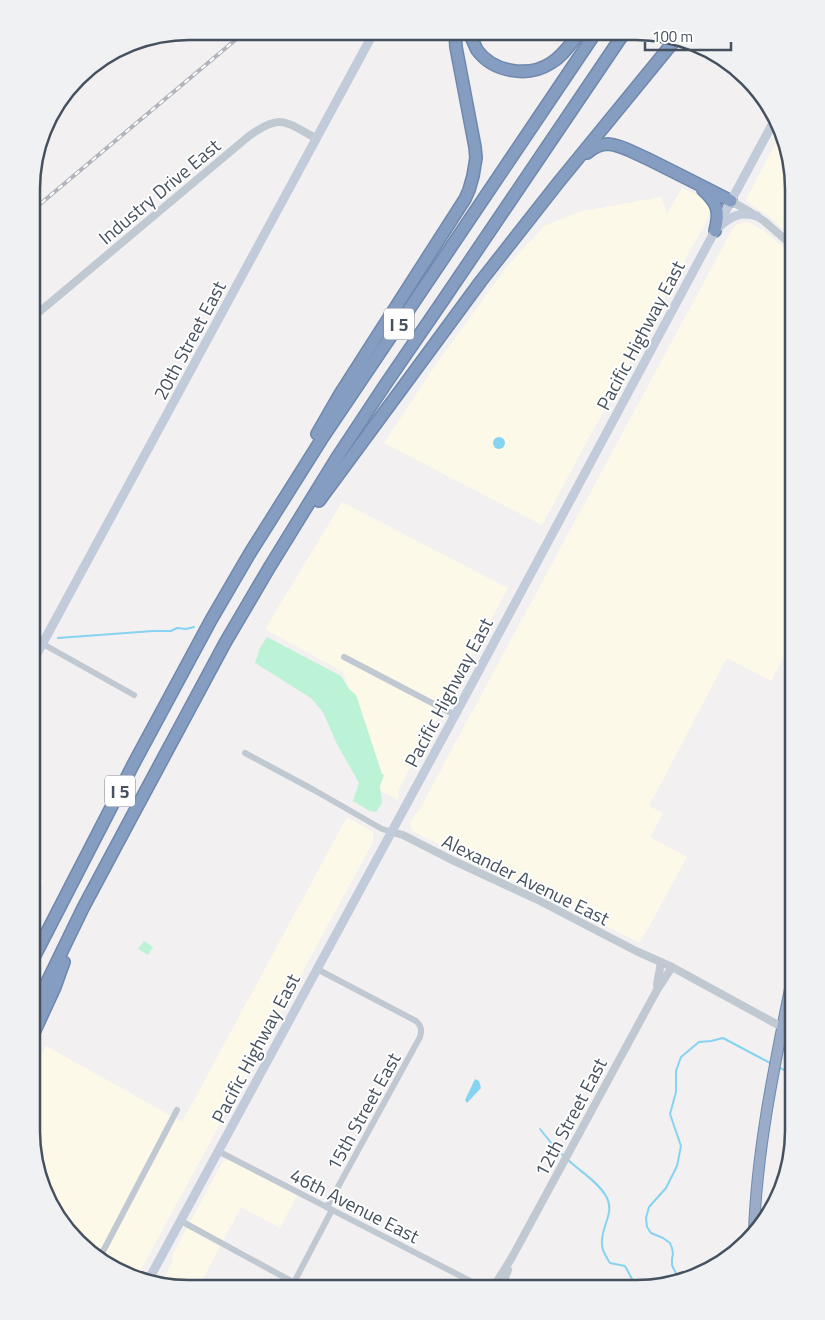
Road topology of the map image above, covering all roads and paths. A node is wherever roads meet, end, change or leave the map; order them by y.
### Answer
1 (370, 40) edge
2 (456, 40) edge
3 (472, 40) edge
4 (573, 40) edge
5 (591, 40) edge
6 (619, 40) edge
7 (672, 44) edge
8 (771, 127) edge
9 (316, 138) junction
10 (578, 160) junction
11 (694, 182) junction
12 (731, 201) junction
13 (757, 216) junction
14 (715, 231) junction
15 (785, 239) edge
16 (40, 311) edge
17 (293, 483) junction
18 (258, 586) junction
19 (42, 644) junction
20 (40, 648) edge
21 (344, 657) dead end
22 (134, 695) dead end
23 (455, 715) junction
24 (245, 753) dead end
25 (392, 832) junction
26 (83, 908) junction
27 (40, 947) edge
28 (661, 962) junction
29 (672, 967) junction
30 (316, 969) junction
31 (657, 990) junction
32 (40, 996) edge
33 (785, 1014) edge
34 (40, 1020) edge
35 (782, 1027) junction
36 (785, 1029) edge
37 (177, 1110) dead end
38 (218, 1151) junction
39 (330, 1209) junction
40 (181, 1221) junction
41 (755, 1221) edge
42 (103, 1252) edge
43 (511, 1259) junction
44 (151, 1275) edge
45 (283, 1280) edge
46 (294, 1280) edge
47 (467, 1280) edge
48 (498, 1280) edge
49 (504, 1280) edge

1 - 9 main road, 20th Street East
2 - 17 highway
3 - 4 highway
5 - 17 highway, I 5
6 - 18 highway, I 5
7 - 10 highway
8 - 12 main road, Pacific Highway East
9 - 16 street, Industry Drive East
9 - 19 main road, 20th Street East
10 - 11 highway
10 - 18 highway
11 - 12 highway
11 - 14 highway
12 - 13 street
12 - 14 main road, Pacific Highway East
13 - 14 main road
13 - 15 street
14 - 23 main road, Pacific Highway East
17 - 27 highway, I 5
18 - 26 highway, I 5
19 - 20 main road, 20th Street East
19 - 22 street
21 - 23 street
23 - 25 main road, Pacific Highway East
24 - 25 street, Alexander Avenue East
25 - 28 street, Alexander Avenue East
25 - 30 main road, Pacific Highway East
26 - 32 highway, I 5
26 - 34 highway
28 - 29 street, Alexander Avenue East
28 - 31 street, 12th Street East
29 - 31 street, 12th Street East
29 - 35 street, Alexander Avenue East
30 - 38 main road, Pacific Highway East
30 - 39 street, 15th Street East
31 - 43 street, 12th Street East
33 - 35 highway
35 - 36 street, Alexander Avenue East
35 - 41 highway
37 - 42 street
38 - 39 street, 46th Avenue East
38 - 40 main road, Pacific Highway East
39 - 46 street, 15th Street East
39 - 47 street, 46th Avenue East
40 - 44 main road, Pacific Highway East
40 - 45 street
43 - 48 street, 12th Street East
43 - 49 street, 12th Street East

